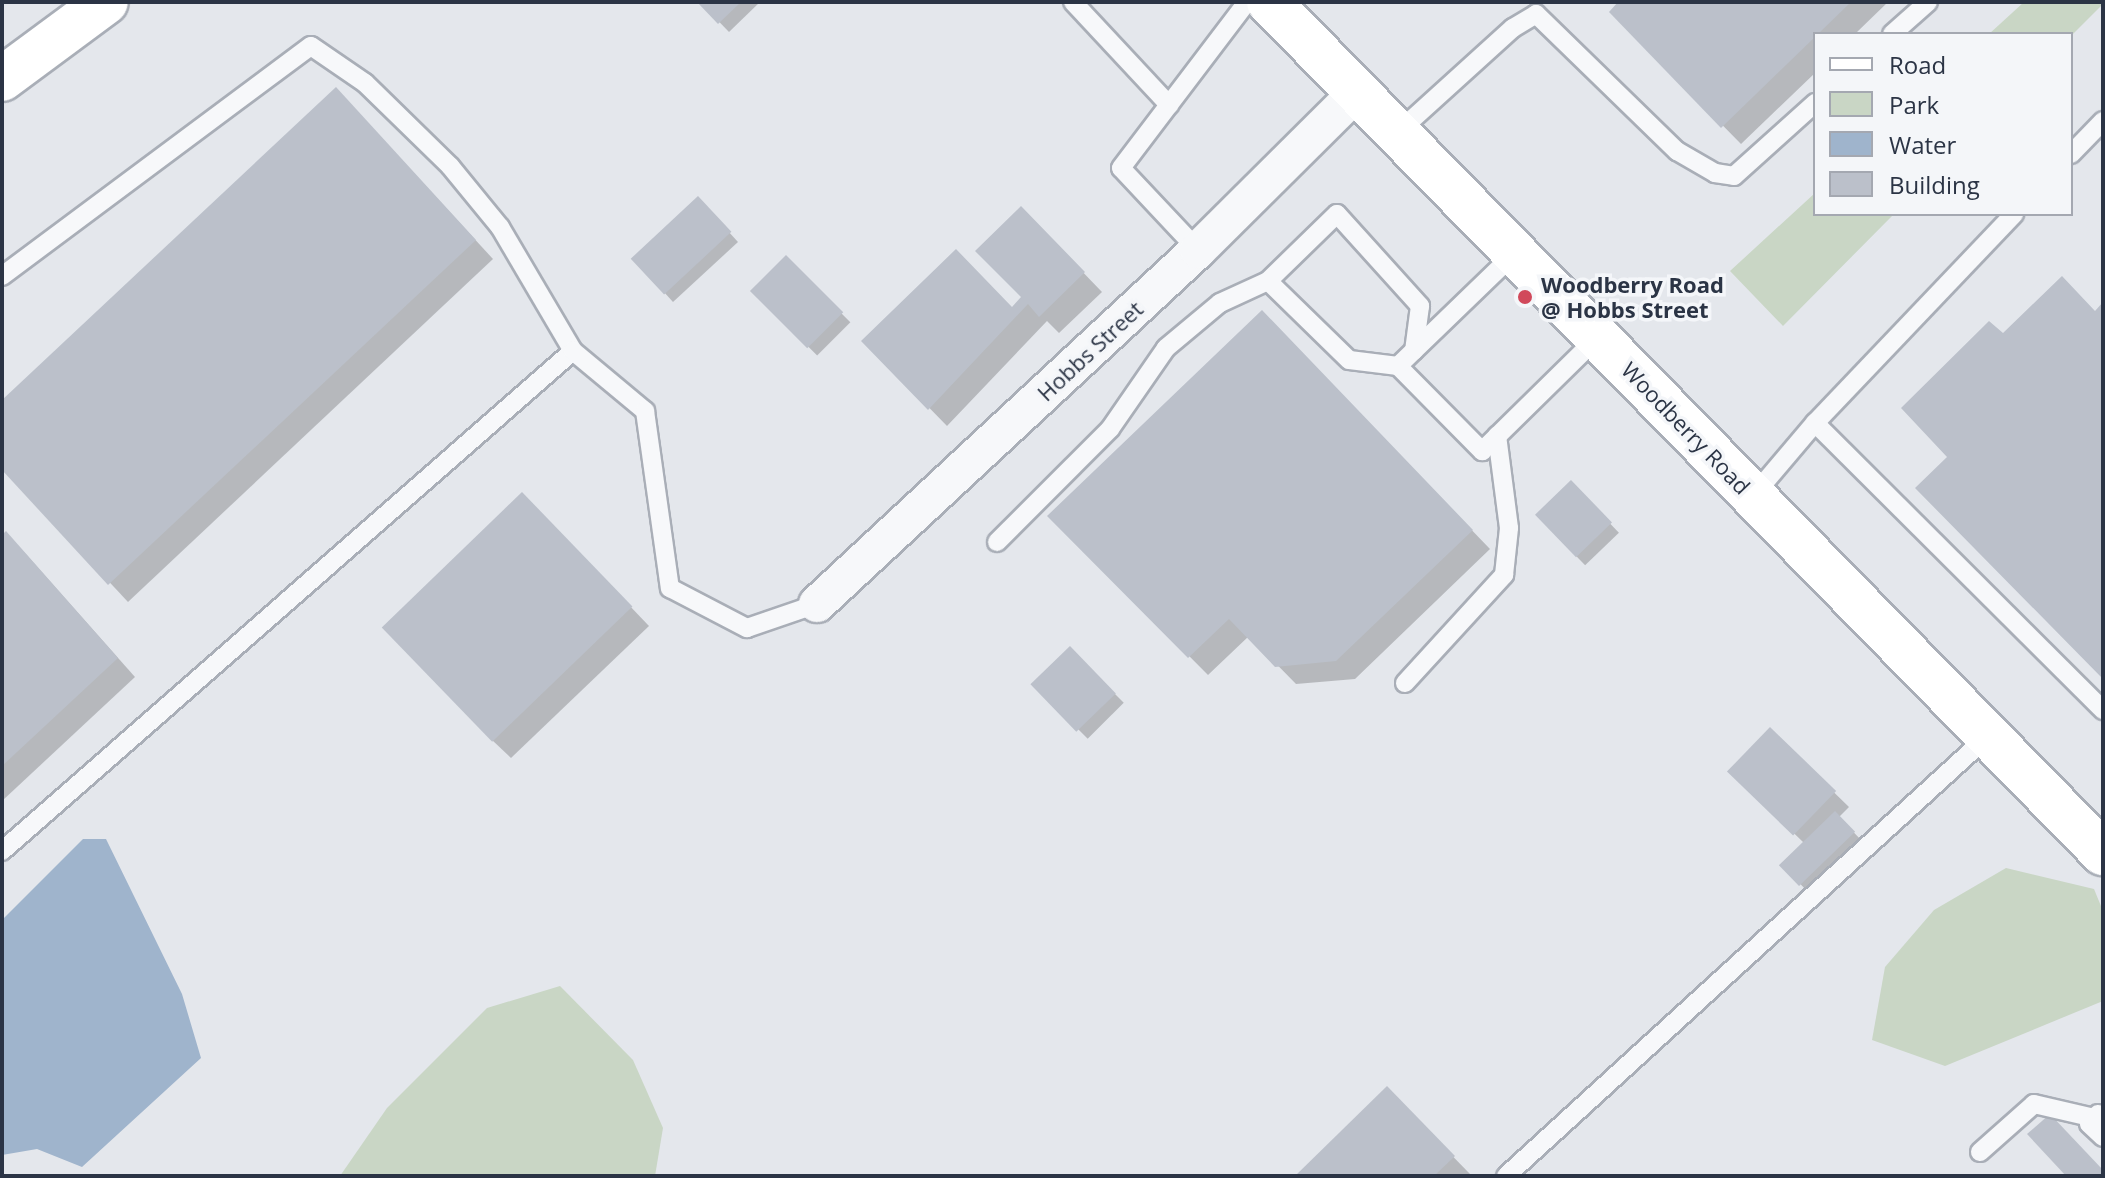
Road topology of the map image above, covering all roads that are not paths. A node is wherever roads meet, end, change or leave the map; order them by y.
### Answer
1 (106, 2) edge
2 (1073, 2) edge
3 (1247, 2) edge
4 (1269, 2) edge
5 (1928, 2) edge
6 (1542, 8) edge
7 (1894, 32) edge
8 (2, 79) edge
9 (1357, 92) junction
10 (1169, 105) junction
11 (1813, 105) edge
12 (2103, 121) edge
13 (1397, 133) junction
14 (2073, 152) edge
15 (2012, 216) edge
16 (1198, 250) junction
17 (1515, 253) junction
18 (2, 276) edge
19 (1268, 281) junction
20 (1598, 337) junction
21 (573, 351) junction
22 (1414, 351) junction
23 (1398, 366) junction
24 (1815, 423) junction
25 (1497, 436) junction
26 (1753, 496) junction
27 (997, 542) dead end
28 (817, 604) joint
29 (1405, 683) dead end
30 (2103, 710) edge
31 (1988, 736) junction
32 (2, 851) edge
33 (2103, 853) edge
34 (2099, 1113) edge
35 (2103, 1137) edge
36 (1980, 1152) dead end
37 (1506, 1176) edge

1 - 8 main road
2 - 10 lane
3 - 10 lane
4 - 9 main road, Woodberry Road
5 - 7 lane
6 - 11 lane
6 - 13 lane
9 - 13 main road, Woodberry Road
9 - 16 street, Hobbs Street
10 - 16 lane
12 - 14 lane
13 - 17 main road, Woodberry Road
15 - 24 lane
16 - 28 street, Hobbs Street
17 - 20 main road, Woodberry Road
17 - 22 lane
18 - 21 lane
19 - 22 lane
19 - 23 lane
19 - 27 lane
20 - 25 lane
20 - 26 main road, Woodberry Road
21 - 28 lane
21 - 32 lane
22 - 23 lane
23 - 25 lane
24 - 26 lane
24 - 30 lane
25 - 29 lane
26 - 31 main road, Woodberry Road
31 - 33 main road, Woodberry Road
31 - 37 lane
34 - 35 lane
34 - 36 lane

